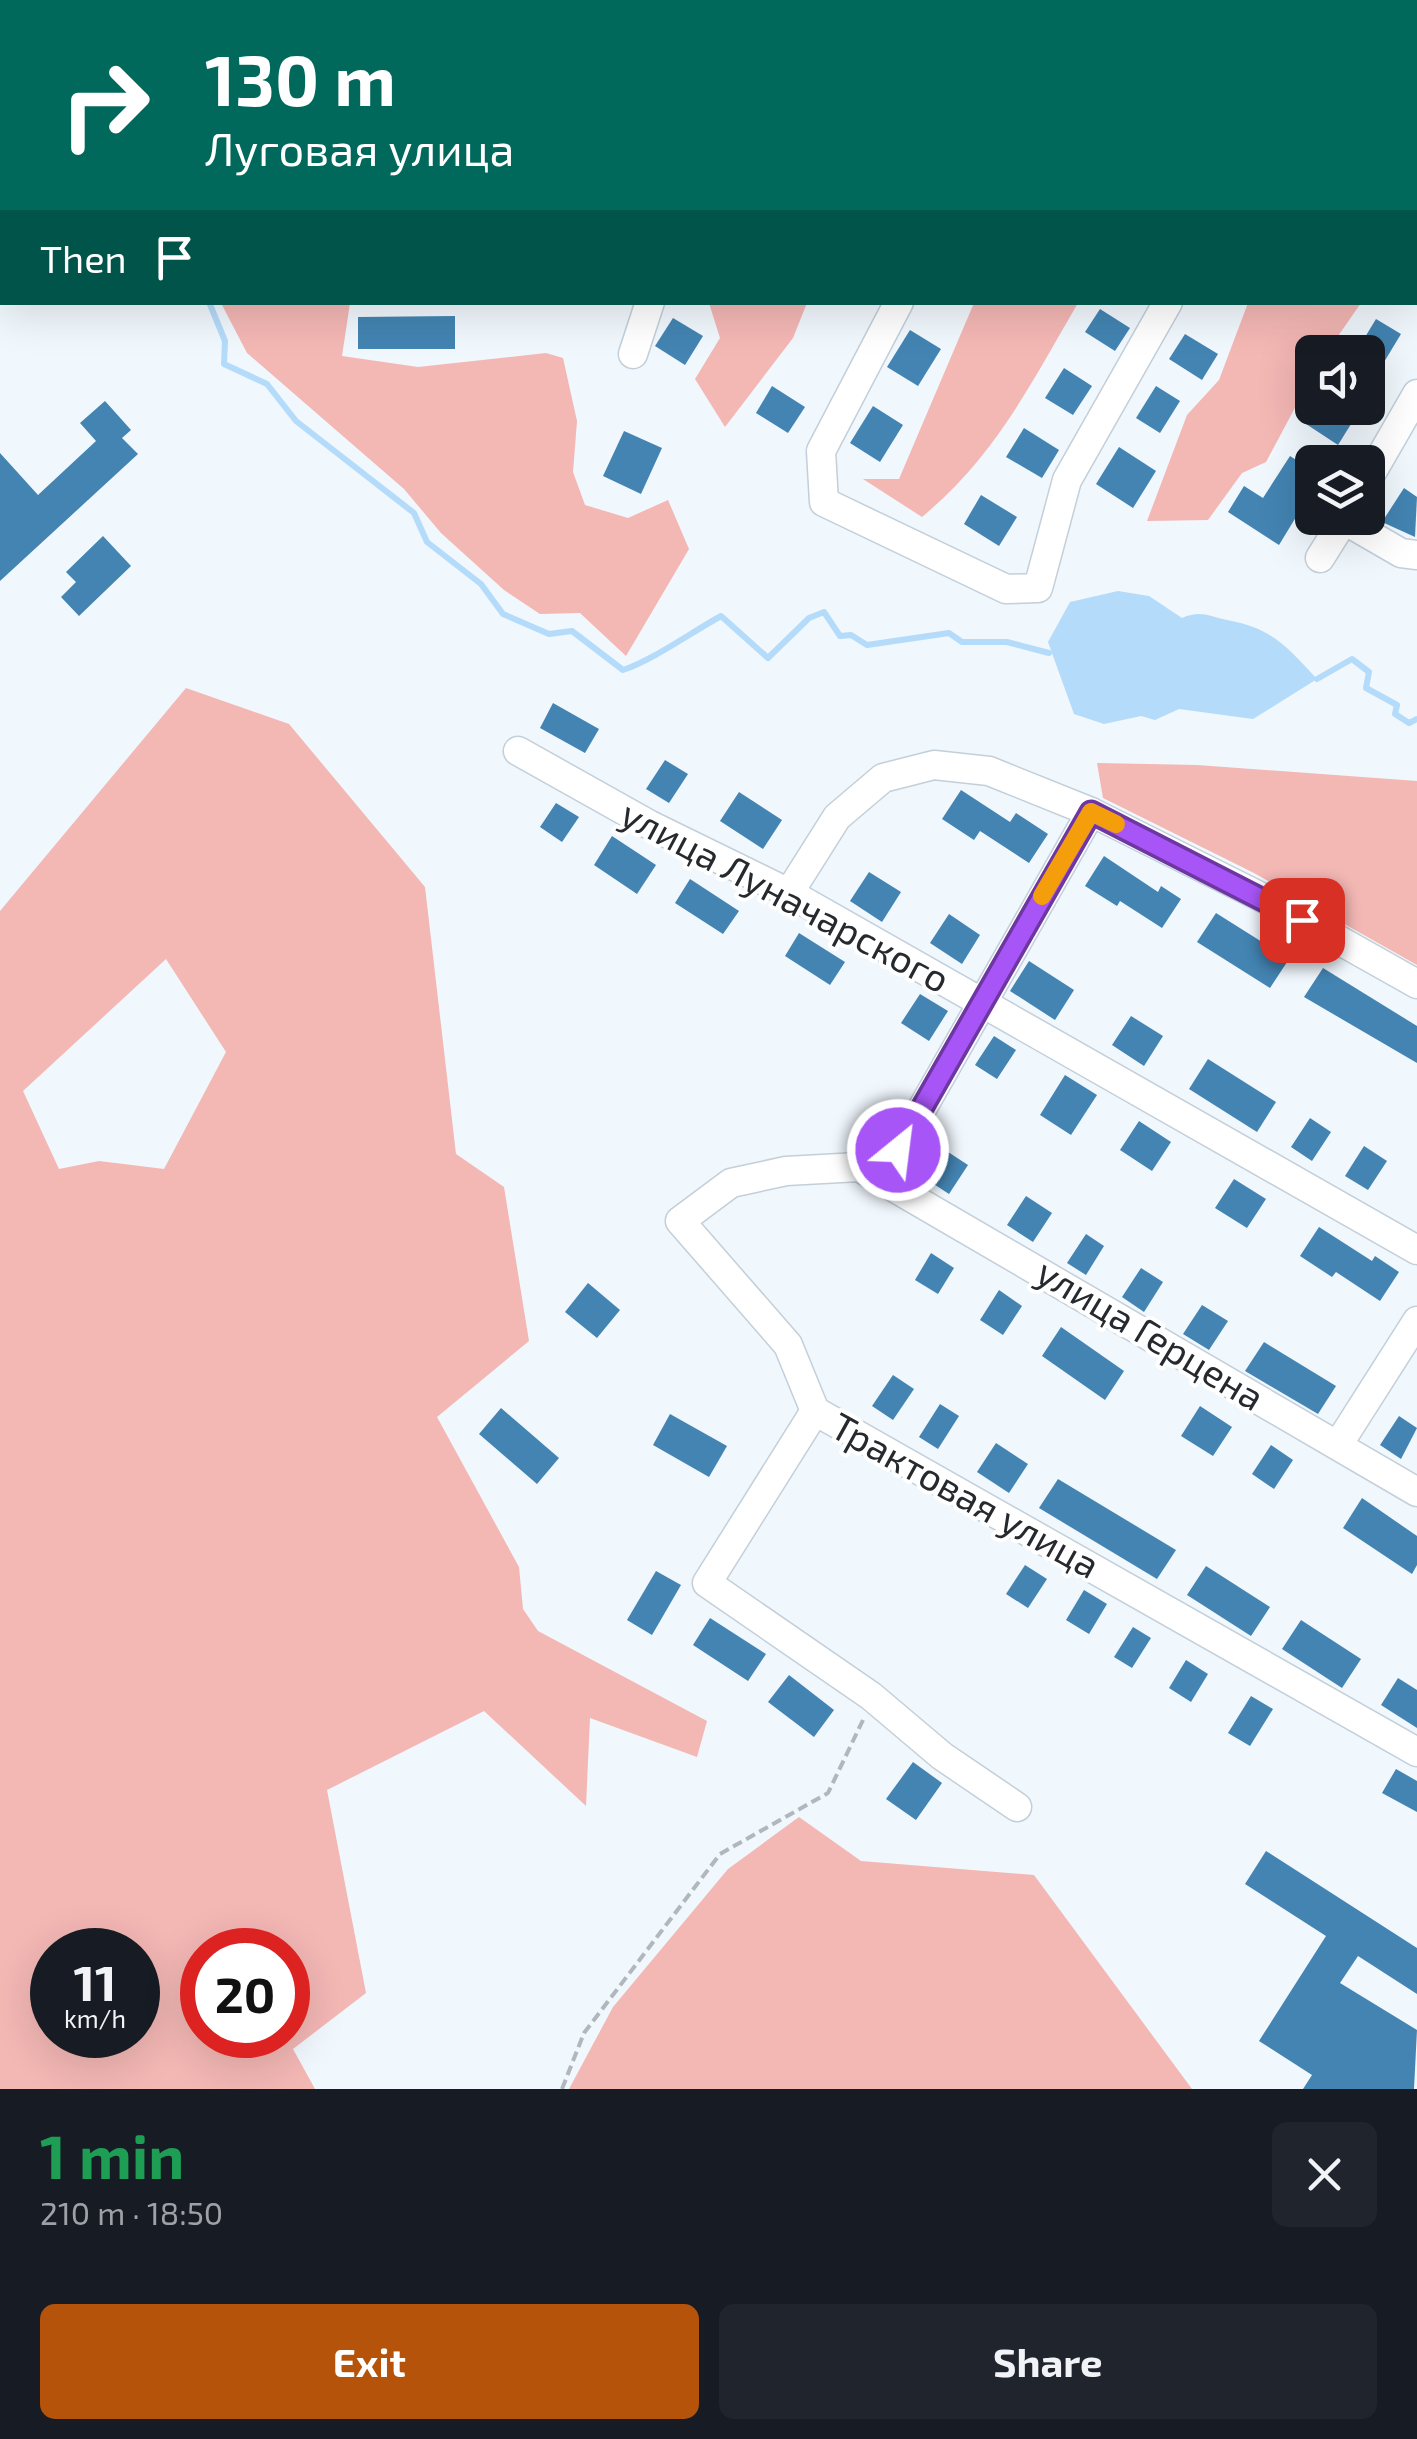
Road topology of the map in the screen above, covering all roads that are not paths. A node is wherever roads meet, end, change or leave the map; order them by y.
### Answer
1 (649, 305) edge
2 (897, 305) edge
3 (1166, 305) edge
4 (633, 354) dead end
5 (1417, 394) edge
6 (1385, 450) edge
7 (1334, 535) edge
8 (1371, 535) edge
9 (1417, 555) edge
10 (1320, 558) dead end
11 (518, 751) dead end
12 (1091, 812) junction
13 (789, 892) junction
14 (1417, 984) edge
15 (980, 1002) junction
16 (882, 1179) junction
17 (1417, 1250) edge
18 (1417, 1321) edge
19 (814, 1411) junction
20 (1338, 1445) junction
21 (1417, 1492) edge
22 (1417, 1752) edge
23 (1018, 1807) dead end

1 - 4 street
2 - 3 street
5 - 6 street
7 - 10 street
8 - 9 street
11 - 13 street, улица Луначарского
12 - 13 street
12 - 14 street
12 - 15 street
13 - 15 street, улица Луначарского
15 - 16 street
15 - 17 street, улица Луначарского
16 - 19 street, улица Герцена
16 - 20 street, улица Герцена
18 - 20 street
19 - 22 street, Трактовая улица
19 - 23 street, Трактовая улица
20 - 21 street, улица Герцена

